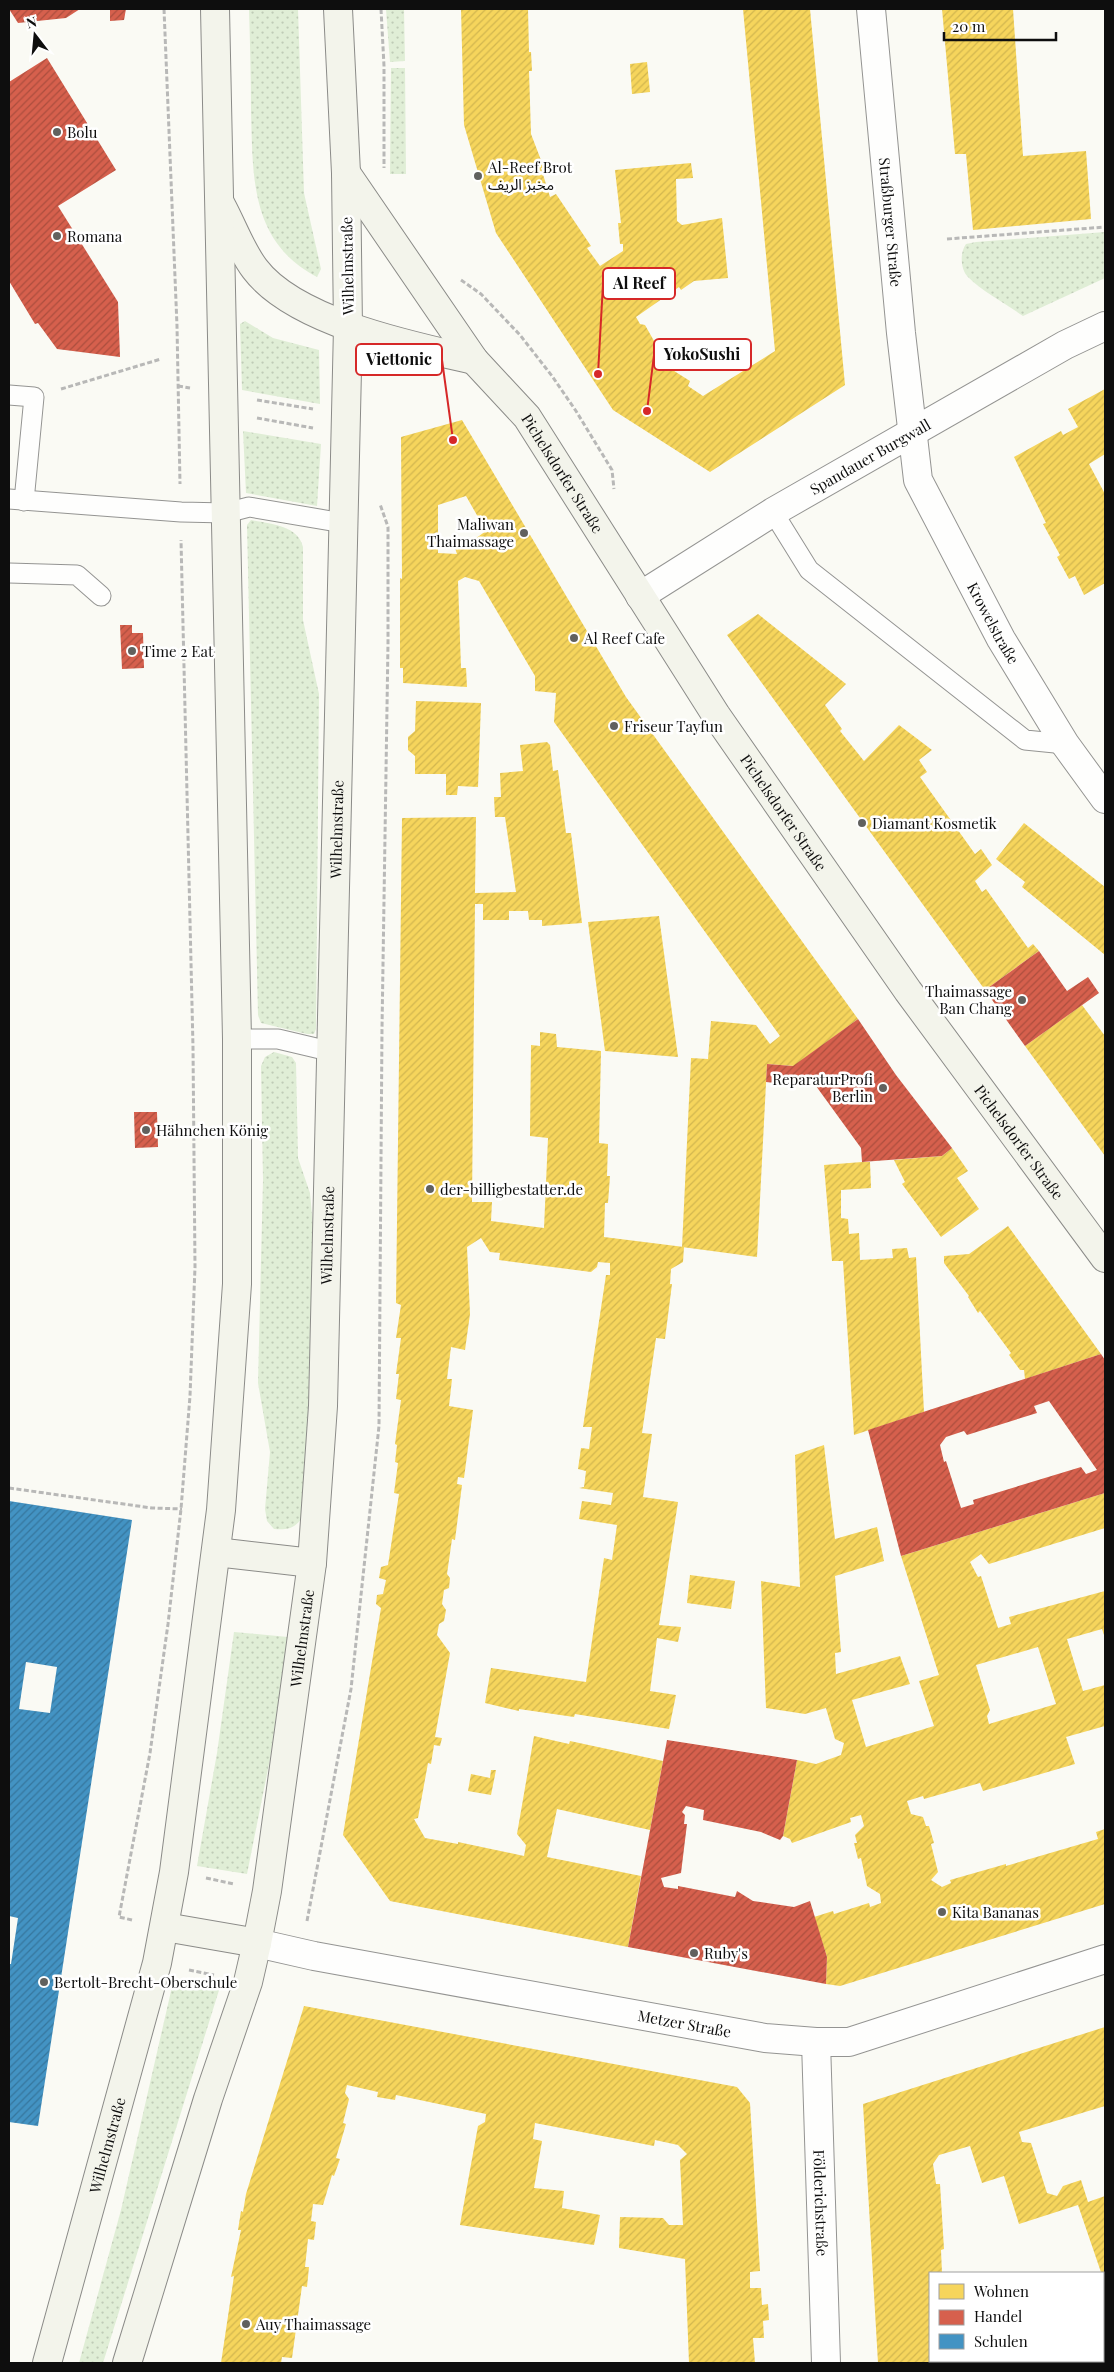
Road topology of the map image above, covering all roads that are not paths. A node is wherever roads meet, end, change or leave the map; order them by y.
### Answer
1 (215, 9) edge
2 (338, 9) edge
3 (871, 9) edge
4 (346, 173) junction
5 (218, 199) junction
6 (1105, 326) edge
7 (348, 327) junction
8 (474, 360) junction
9 (9, 395) edge
10 (911, 434) junction
11 (17, 500) edge
12 (772, 512) junction
13 (226, 513) junction
14 (343, 523) junction
15 (9, 574) edge
16 (101, 596) dead end
17 (640, 596) junction
18 (1065, 744) junction
19 (1105, 799) edge
20 (237, 1039) junction
21 (333, 1052) junction
22 (1105, 1258) edge
23 (216, 1552) junction
24 (312, 1563) junction
25 (165, 1927) junction
26 (257, 1943) junction
27 (1105, 1959) edge
28 (816, 2042) junction
29 (47, 2363) edge
30 (127, 2363) edge
31 (826, 2363) edge

1 - 5 main road, Wilhelmstraße
2 - 4 main road, Wilhelmstraße
3 - 10 street, Straßburger Straße
4 - 7 main road, Wilhelmstraße
4 - 8 main road, Pichelsdorfer Straße
5 - 7 main road
5 - 13 main road, Wilhelmstraße
6 - 10 street, Spandauer Burgwall
7 - 8 main road
7 - 14 main road, Wilhelmstraße
8 - 17 main road, Pichelsdorfer Straße
9 - 11 lane
10 - 12 street, Spandauer Burgwall
10 - 18 street, Krowelstraße
11 - 13 lane
12 - 17 street, Spandauer Burgwall
12 - 18 lane
13 - 14 lane
13 - 20 main road, Wilhelmstraße
14 - 21 main road, Wilhelmstraße
15 - 16 lane
17 - 22 main road, Pichelsdorfer Straße
18 - 19 street, Krowelstraße
20 - 21 lane
20 - 23 main road, Wilhelmstraße
21 - 24 main road, Wilhelmstraße
23 - 24 main road
23 - 25 main road, Wilhelmstraße
24 - 26 main road, Wilhelmstraße
25 - 26 main road
25 - 29 main road, Wilhelmstraße
26 - 28 street, Metzer Straße
26 - 30 main road, Wilhelmstraße
27 - 28 street, Metzer Straße
28 - 31 street, Földerichstraße

